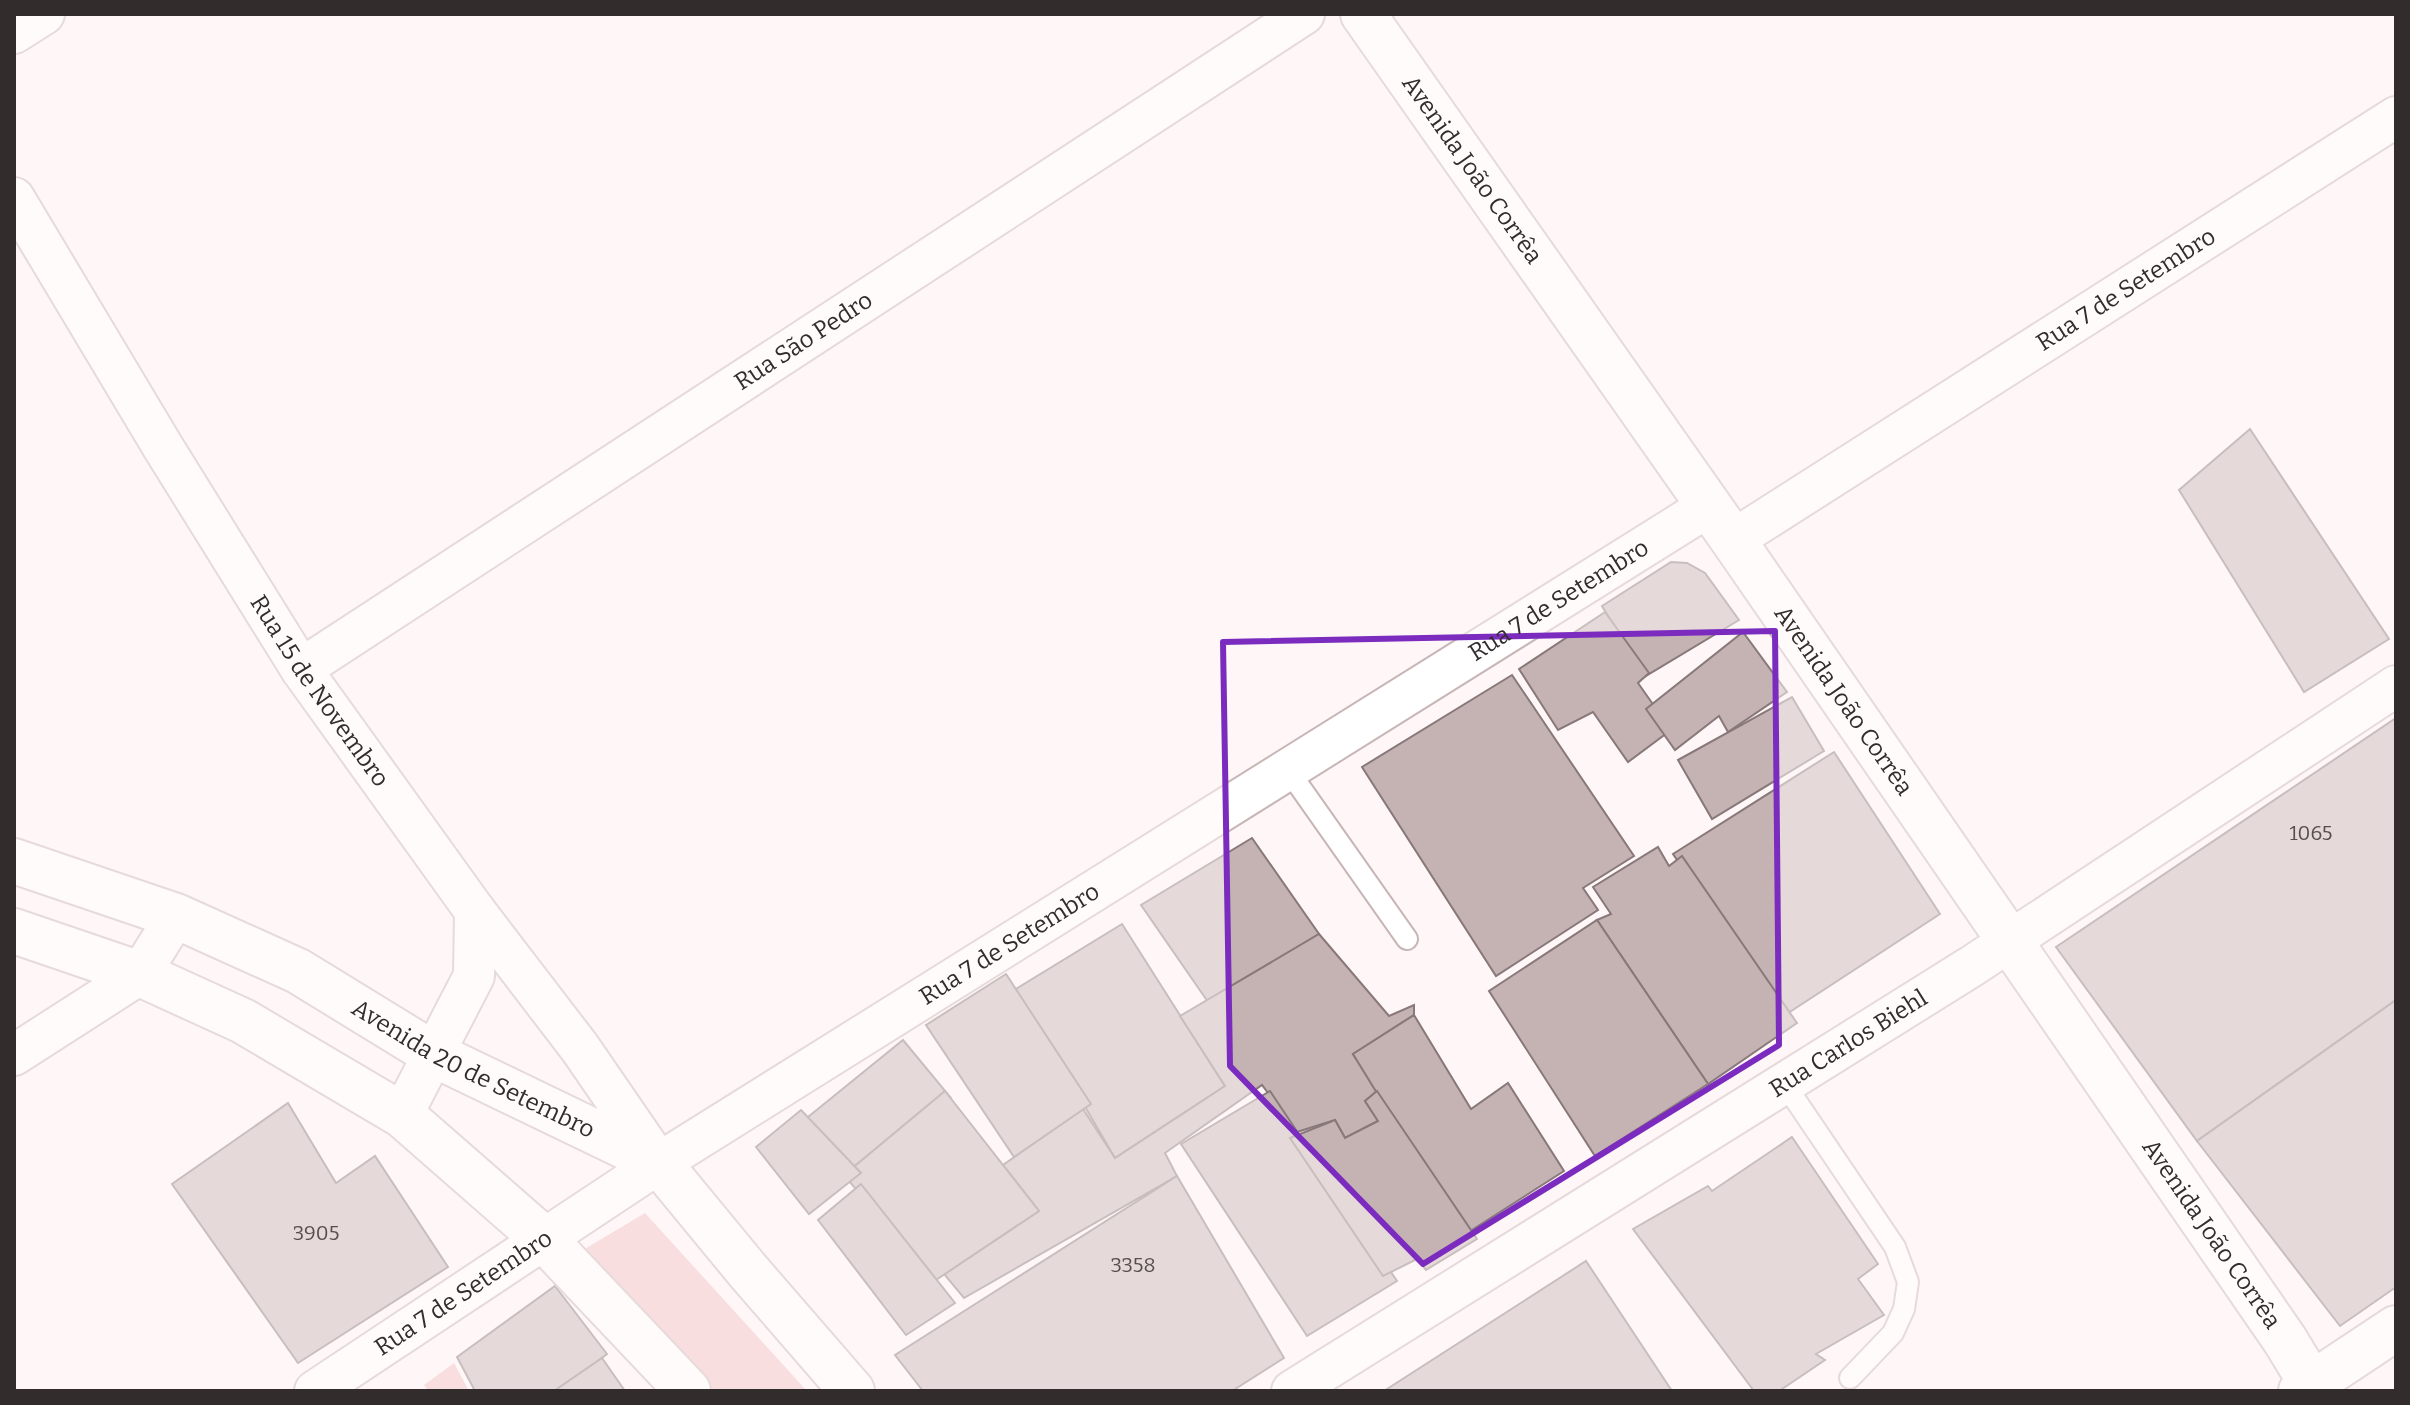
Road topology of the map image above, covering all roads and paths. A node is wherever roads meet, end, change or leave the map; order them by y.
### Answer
1 (44, 14) edge
2 (1304, 14) edge
3 (1363, 14) edge
4 (14, 33) edge
5 (2396, 117) edge
6 (14, 198) edge
7 (28, 250) edge
8 (1721, 523) junction
9 (301, 669) junction
10 (2396, 686) edge
11 (1288, 770) junction
12 (14, 861) edge
13 (475, 911) junction
14 (176, 916) junction
15 (14, 931) edge
16 (1407, 939) dead end
17 (2009, 941) junction
18 (140, 974) junction
19 (14, 1055) edge
20 (435, 1055) junction
21 (1784, 1083) junction
22 (402, 1115) junction
23 (659, 1163) junction
24 (545, 1240) junction
25 (2396, 1328) edge
26 (1850, 1378) dead end
27 (2310, 1388) edge
28 (315, 1391) edge
29 (688, 1391) edge
30 (852, 1391) edge
31 (1292, 1391) edge

1 - 4 street
2 - 9 street, Rua São Pedro
3 - 8 main road, Avenida João Corrêa
5 - 8 street, Rua 7 de Setembro
6 - 7 street, Rua 15 de Novembro
7 - 9 street, Rua 15 de Novembro
8 - 11 street, Rua 7 de Setembro
8 - 17 main road, Avenida João Corrêa
9 - 13 street, Rua 15 de Novembro
10 - 17 street, Rua Carlos Biehl
11 - 16 lane
11 - 23 street, Rua 7 de Setembro
12 - 14 main road, Avenida 20 de Setembro
13 - 20 street
13 - 23 street, Rua 15 de Novembro
14 - 18 street
14 - 20 main road, Avenida 20 de Setembro
15 - 18 main road
17 - 21 street, Rua Carlos Biehl
17 - 27 main road, Avenida João Corrêa
18 - 19 street
18 - 22 main road
20 - 22 street
20 - 23 main road, Avenida 20 de Setembro
21 - 26 lane
21 - 31 street, Rua Carlos Biehl
22 - 24 main road
23 - 24 street, Rua 7 de Setembro
23 - 30 main road, Avenida 20 de Setembro
24 - 28 street, Rua 7 de Setembro
24 - 29 main road
25 - 27 main road

